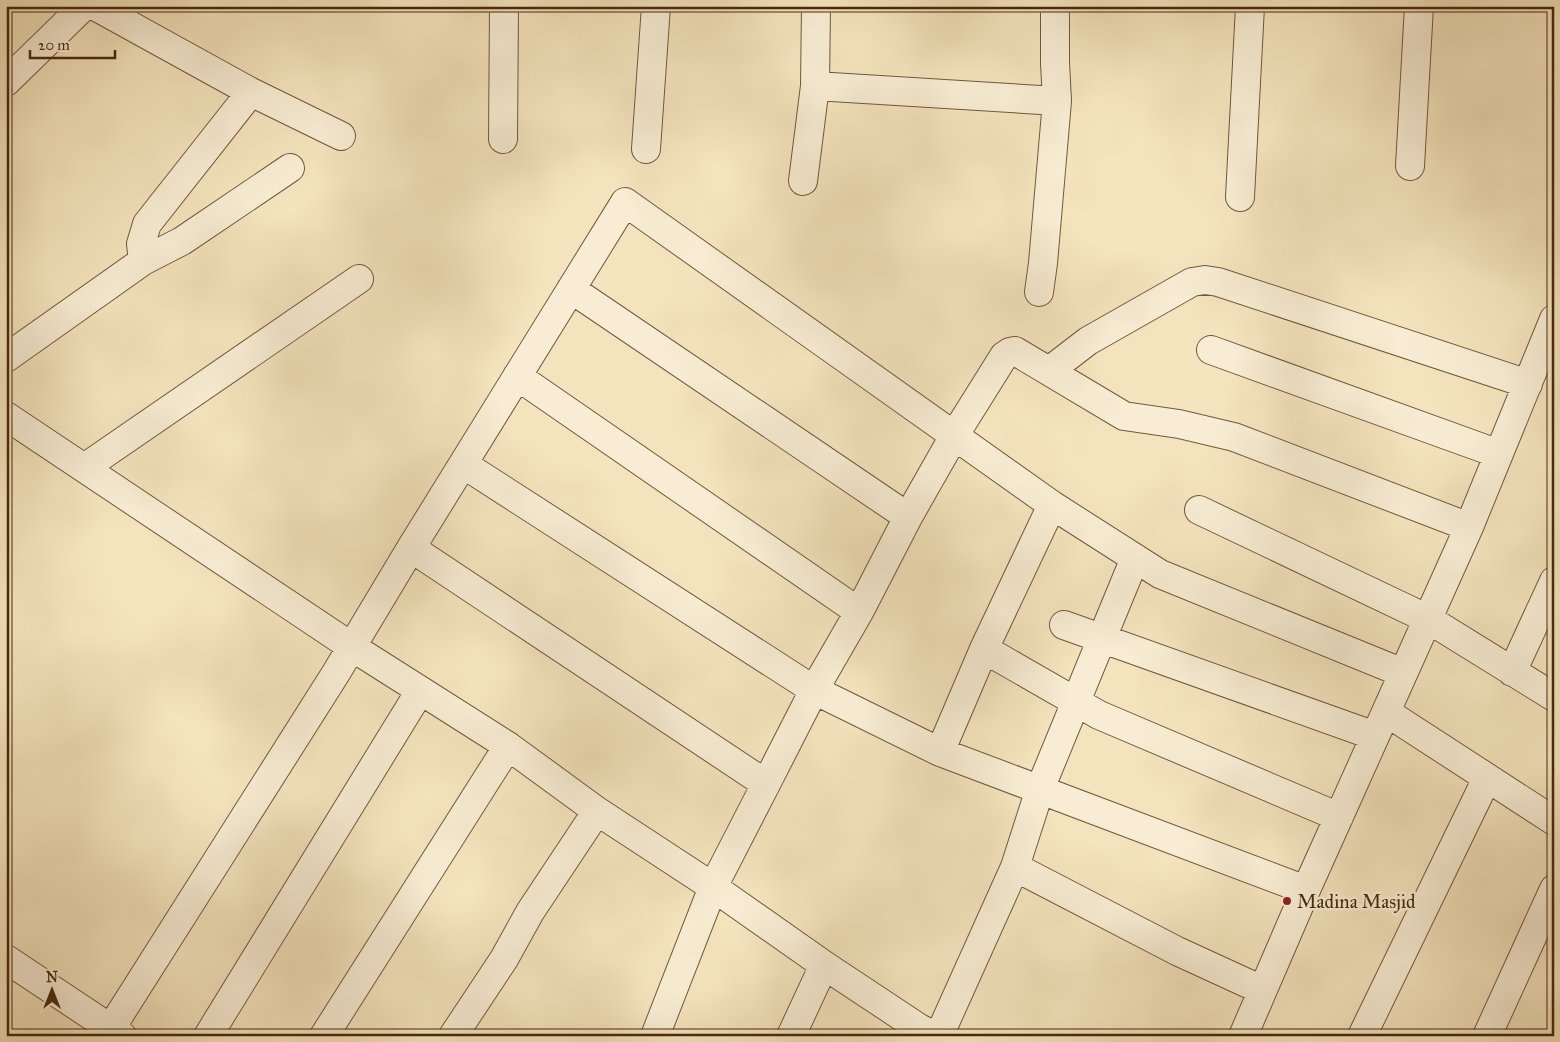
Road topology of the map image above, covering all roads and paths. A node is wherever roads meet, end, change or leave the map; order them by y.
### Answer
1 (84, 6) edge
2 (95, 6) edge
3 (504, 6) edge
4 (656, 6) edge
5 (816, 6) edge
6 (1055, 6) edge
7 (1250, 6) edge
8 (1419, 6) edge
9 (6, 82) edge
10 (815, 86) junction
11 (251, 92) junction
12 (1057, 101) junction
13 (341, 136) dead end
14 (503, 139) dead end
15 (646, 149) dead end
16 (1410, 166) dead end
17 (290, 168) dead end
18 (803, 181) dead end
19 (1240, 197) dead end
20 (143, 261) junction
21 (359, 279) dead end
22 (571, 289) junction
23 (1039, 292) dead end
24 (1554, 320) edge
25 (1211, 350) dead end
26 (6, 358) edge
27 (1049, 371) junction
28 (517, 376) junction
29 (1528, 384) junction
30 (6, 416) edge
31 (954, 436) junction
32 (1499, 454) junction
33 (463, 464) junction
34 (84, 468) junction
35 (1052, 505) junction
36 (1199, 510) dead end
37 (908, 517) junction
38 (1469, 527) junction
39 (411, 548) junction
40 (1134, 558) junction
41 (1554, 581) edge
42 (859, 612) junction
43 (1428, 619) junction
44 (1064, 625) dead end
45 (1102, 639) junction
46 (352, 647) junction
47 (984, 649) junction
48 (1512, 672) junction
49 (1404, 673) junction
50 (814, 690) junction
51 (420, 691) junction
52 (1554, 698) edge
53 (1075, 701) junction
54 (1380, 724) junction
55 (508, 746) junction
56 (940, 752) junction
57 (1487, 778) junction
58 (766, 784) junction
59 (1040, 789) junction
60 (598, 811) junction
61 (1339, 817) junction
62 (1554, 821) edge
63 (1015, 867) junction
64 (714, 887) junction
65 (1554, 889) edge
66 (1306, 890) junction
67 (6, 959) edge
68 (824, 965) junction
69 (1262, 990) junction
70 (113, 1033) edge
71 (208, 1036) edge
72 (324, 1036) edge
73 (453, 1036) edge
74 (655, 1036) edge
75 (791, 1036) edge
76 (937, 1036) edge
77 (1243, 1036) edge
78 (1362, 1036) edge
79 (1487, 1036) edge

1 - 9 street
2 - 11 street
3 - 14 street
4 - 15 street
5 - 10 street
6 - 12 street
7 - 19 street
8 - 16 street
10 - 12 street
10 - 18 street
11 - 13 street
11 - 20 street
12 - 23 street
17 - 20 street
20 - 26 street
21 - 34 street
22 - 28 street
22 - 31 street
22 - 37 street
24 - 29 street
25 - 32 street
27 - 29 street
27 - 31 street
27 - 38 street
28 - 33 street
28 - 42 street
29 - 32 street
30 - 34 street
31 - 35 street
31 - 37 street
32 - 38 street
33 - 39 street
33 - 50 street
34 - 46 street
35 - 40 street
35 - 47 street
36 - 43 street
37 - 42 street
38 - 43 street
39 - 46 street
39 - 58 street
40 - 45 street
40 - 49 street
41 - 48 street
42 - 50 street
43 - 48 street
43 - 49 street
44 - 45 street
45 - 53 street
45 - 54 street
46 - 51 street
46 - 70 street
47 - 53 street
47 - 56 street
48 - 52 street
49 - 54 street
50 - 56 street
50 - 58 street
51 - 55 street
51 - 71 street
53 - 59 street
53 - 61 street
54 - 57 street
54 - 61 street
55 - 60 street
55 - 72 street
56 - 59 street
57 - 62 street
57 - 78 street
58 - 64 street
59 - 63 street
59 - 66 street
60 - 64 street
60 - 73 street
61 - 66 street
63 - 69 street
63 - 76 street
64 - 68 street
64 - 74 street
65 - 79 street
66 - 69 street
67 - 70 street
68 - 75 street
68 - 76 street
69 - 77 street

